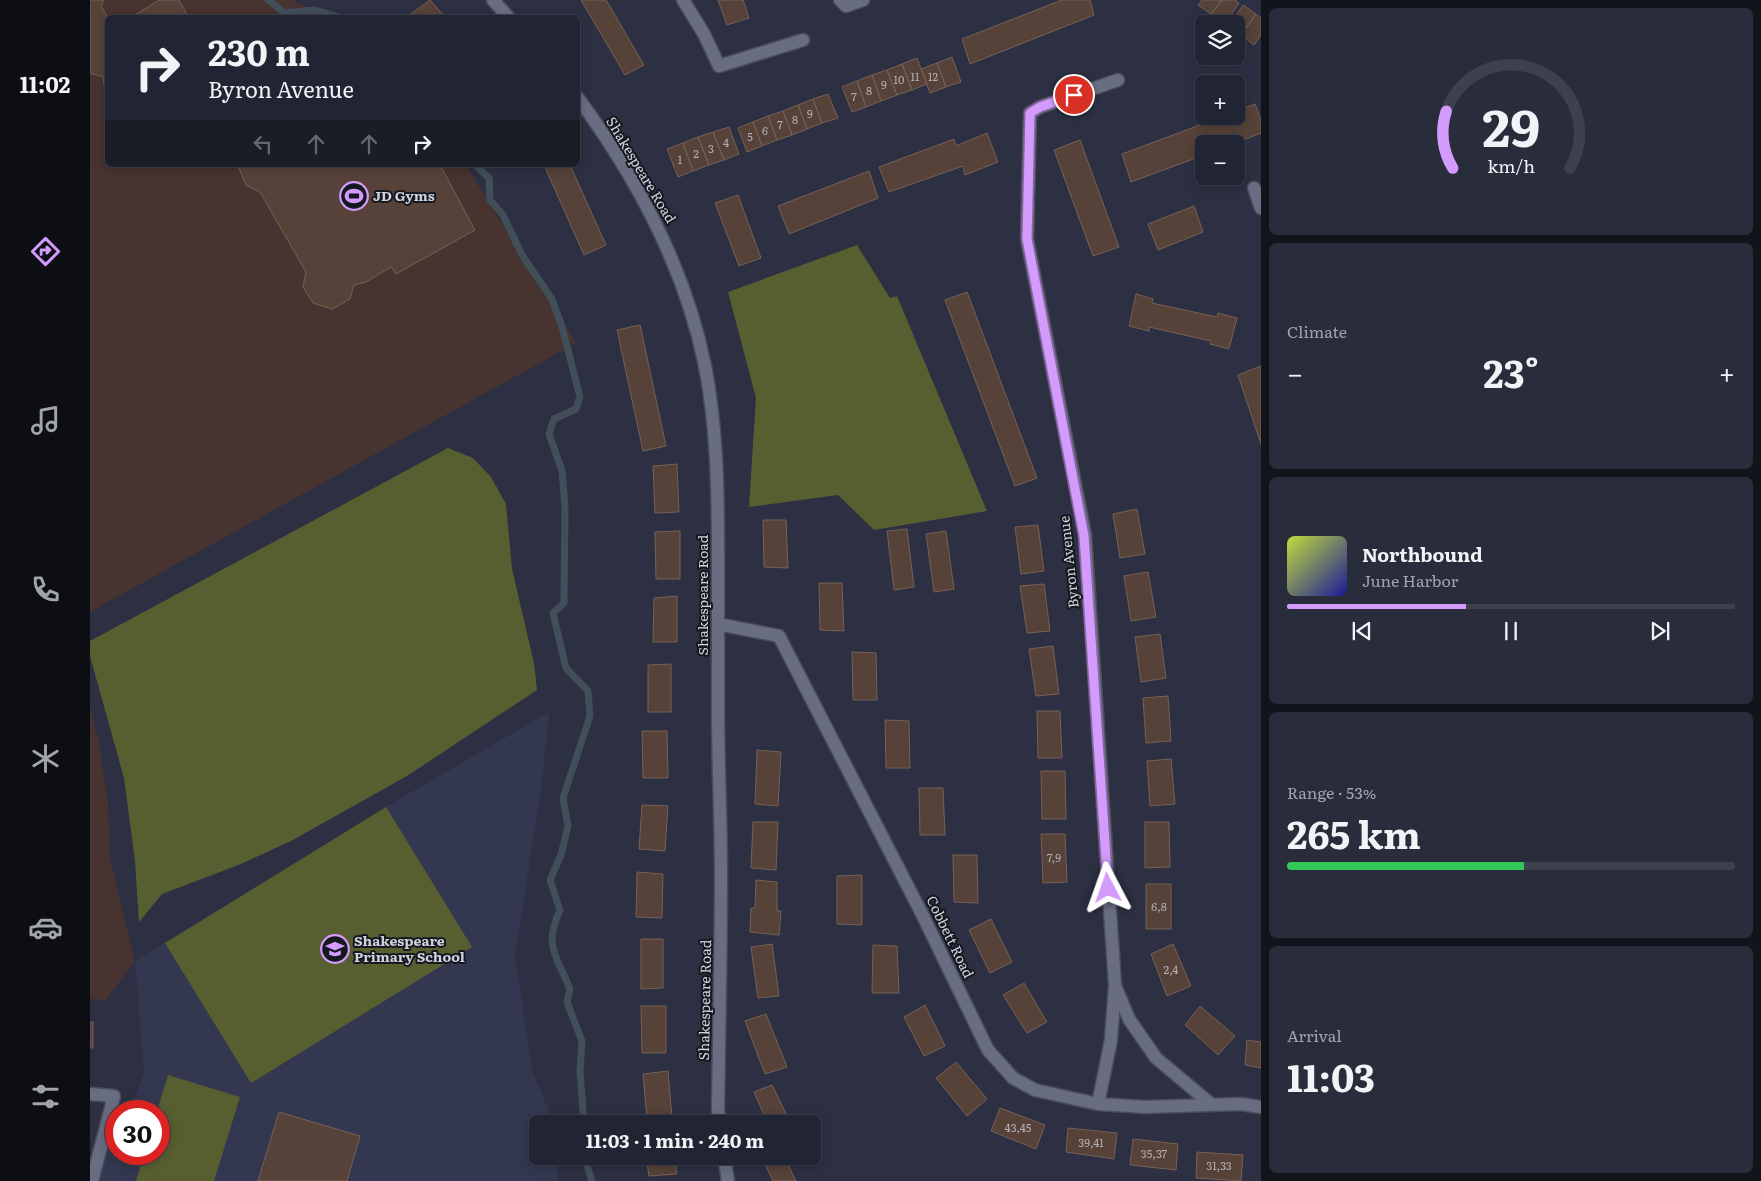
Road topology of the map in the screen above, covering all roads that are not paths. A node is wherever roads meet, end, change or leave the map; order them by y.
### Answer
1 (493, 0) edge
2 (684, 0) edge
3 (840, 0) edge
4 (863, 0) edge
5 (506, 15) edge
6 (803, 40) dead end
7 (1118, 80) dead end
8 (580, 101) edge
9 (1254, 188) dead end
10 (1261, 208) edge
11 (718, 624) junction
12 (1115, 985) junction
13 (90, 1094) edge
14 (1098, 1104) junction
15 (1210, 1104) junction
16 (1261, 1107) edge
17 (719, 1115) edge
18 (725, 1165) edge
19 (92, 1181) edge
20 (728, 1181) edge

1 - 5 street
2 - 6 street
3 - 4 street
7 - 12 street, Byron Avenue
8 - 11 street, Shakespeare Road
9 - 10 street
11 - 14 street, Cobbett Road
11 - 17 street, Shakespeare Road
12 - 14 street, Byron Avenue
12 - 15 street, Byron Avenue
13 - 19 street
14 - 15 street, Cobbett Road
15 - 16 street, Cobbett Road
18 - 20 street

